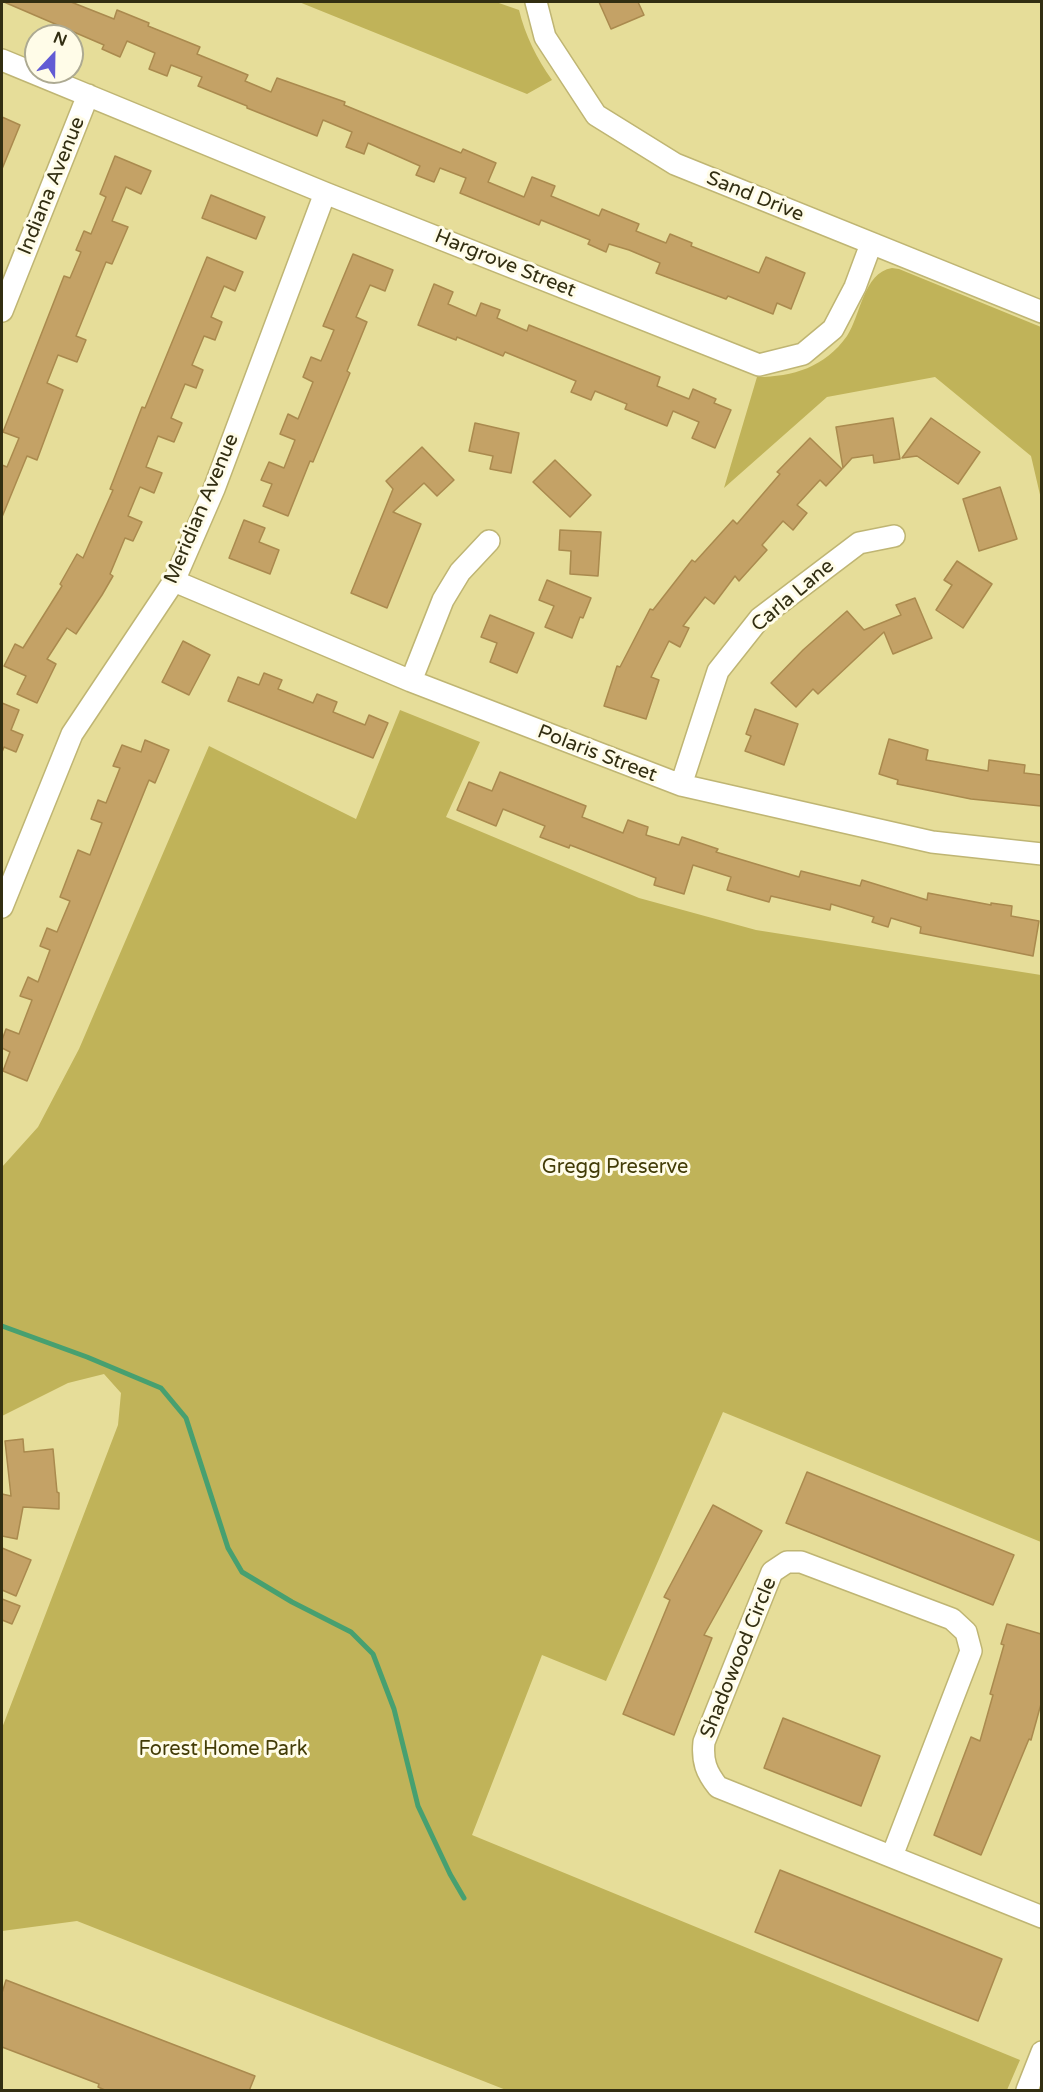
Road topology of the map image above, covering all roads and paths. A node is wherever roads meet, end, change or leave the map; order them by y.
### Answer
1 (536, 2) edge
2 (2, 60) edge
3 (88, 95) junction
4 (325, 193) junction
5 (872, 244) junction
6 (2, 311) edge
7 (1041, 312) edge
8 (894, 536) dead end
9 (489, 542) dead end
10 (174, 581) junction
11 (411, 681) junction
12 (681, 785) junction
13 (1041, 854) edge
14 (2, 907) edge
15 (892, 1856) junction
16 (1041, 1917) edge
17 (1041, 2052) edge
18 (1027, 2091) edge

1 - 5 street, Sand Drive
2 - 3 street, Hargrove Street
3 - 4 street, Hargrove Street
3 - 6 street, Indiana Avenue
4 - 5 street, Hargrove Street
4 - 10 street, Meridian Avenue
5 - 7 street, Sand Drive
8 - 12 street, Carla Lane
9 - 11 street
10 - 11 street, Polaris Street
10 - 14 street, Meridian Avenue
11 - 12 street, Polaris Street
12 - 13 street, Polaris Street
15 - 15 street, Shadowood Circle
15 - 16 street, Shadowood Circle
17 - 18 street

